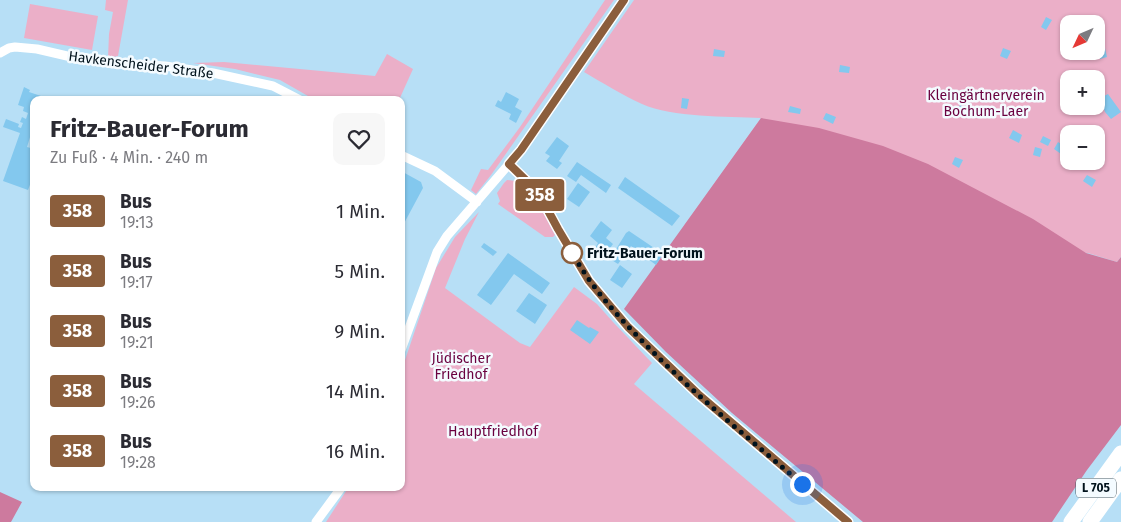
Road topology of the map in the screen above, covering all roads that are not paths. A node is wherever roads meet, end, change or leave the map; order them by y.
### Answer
1 (624, 0) edge
2 (0, 53) edge
3 (292, 96) edge
4 (405, 157) edge
5 (509, 164) junction
6 (477, 202) junction
7 (405, 338) edge
8 (1121, 453) edge
9 (1121, 479) edge
10 (339, 491) edge
11 (316, 522) edge
12 (848, 522) edge
13 (1071, 522) edge
14 (1090, 522) edge

1 - 5 street
2 - 3 street, Havkenscheider Straße
4 - 6 street
5 - 6 street
5 - 12 street
6 - 7 street
8 - 13 highway, L 705
9 - 14 highway, L 705
10 - 11 street

